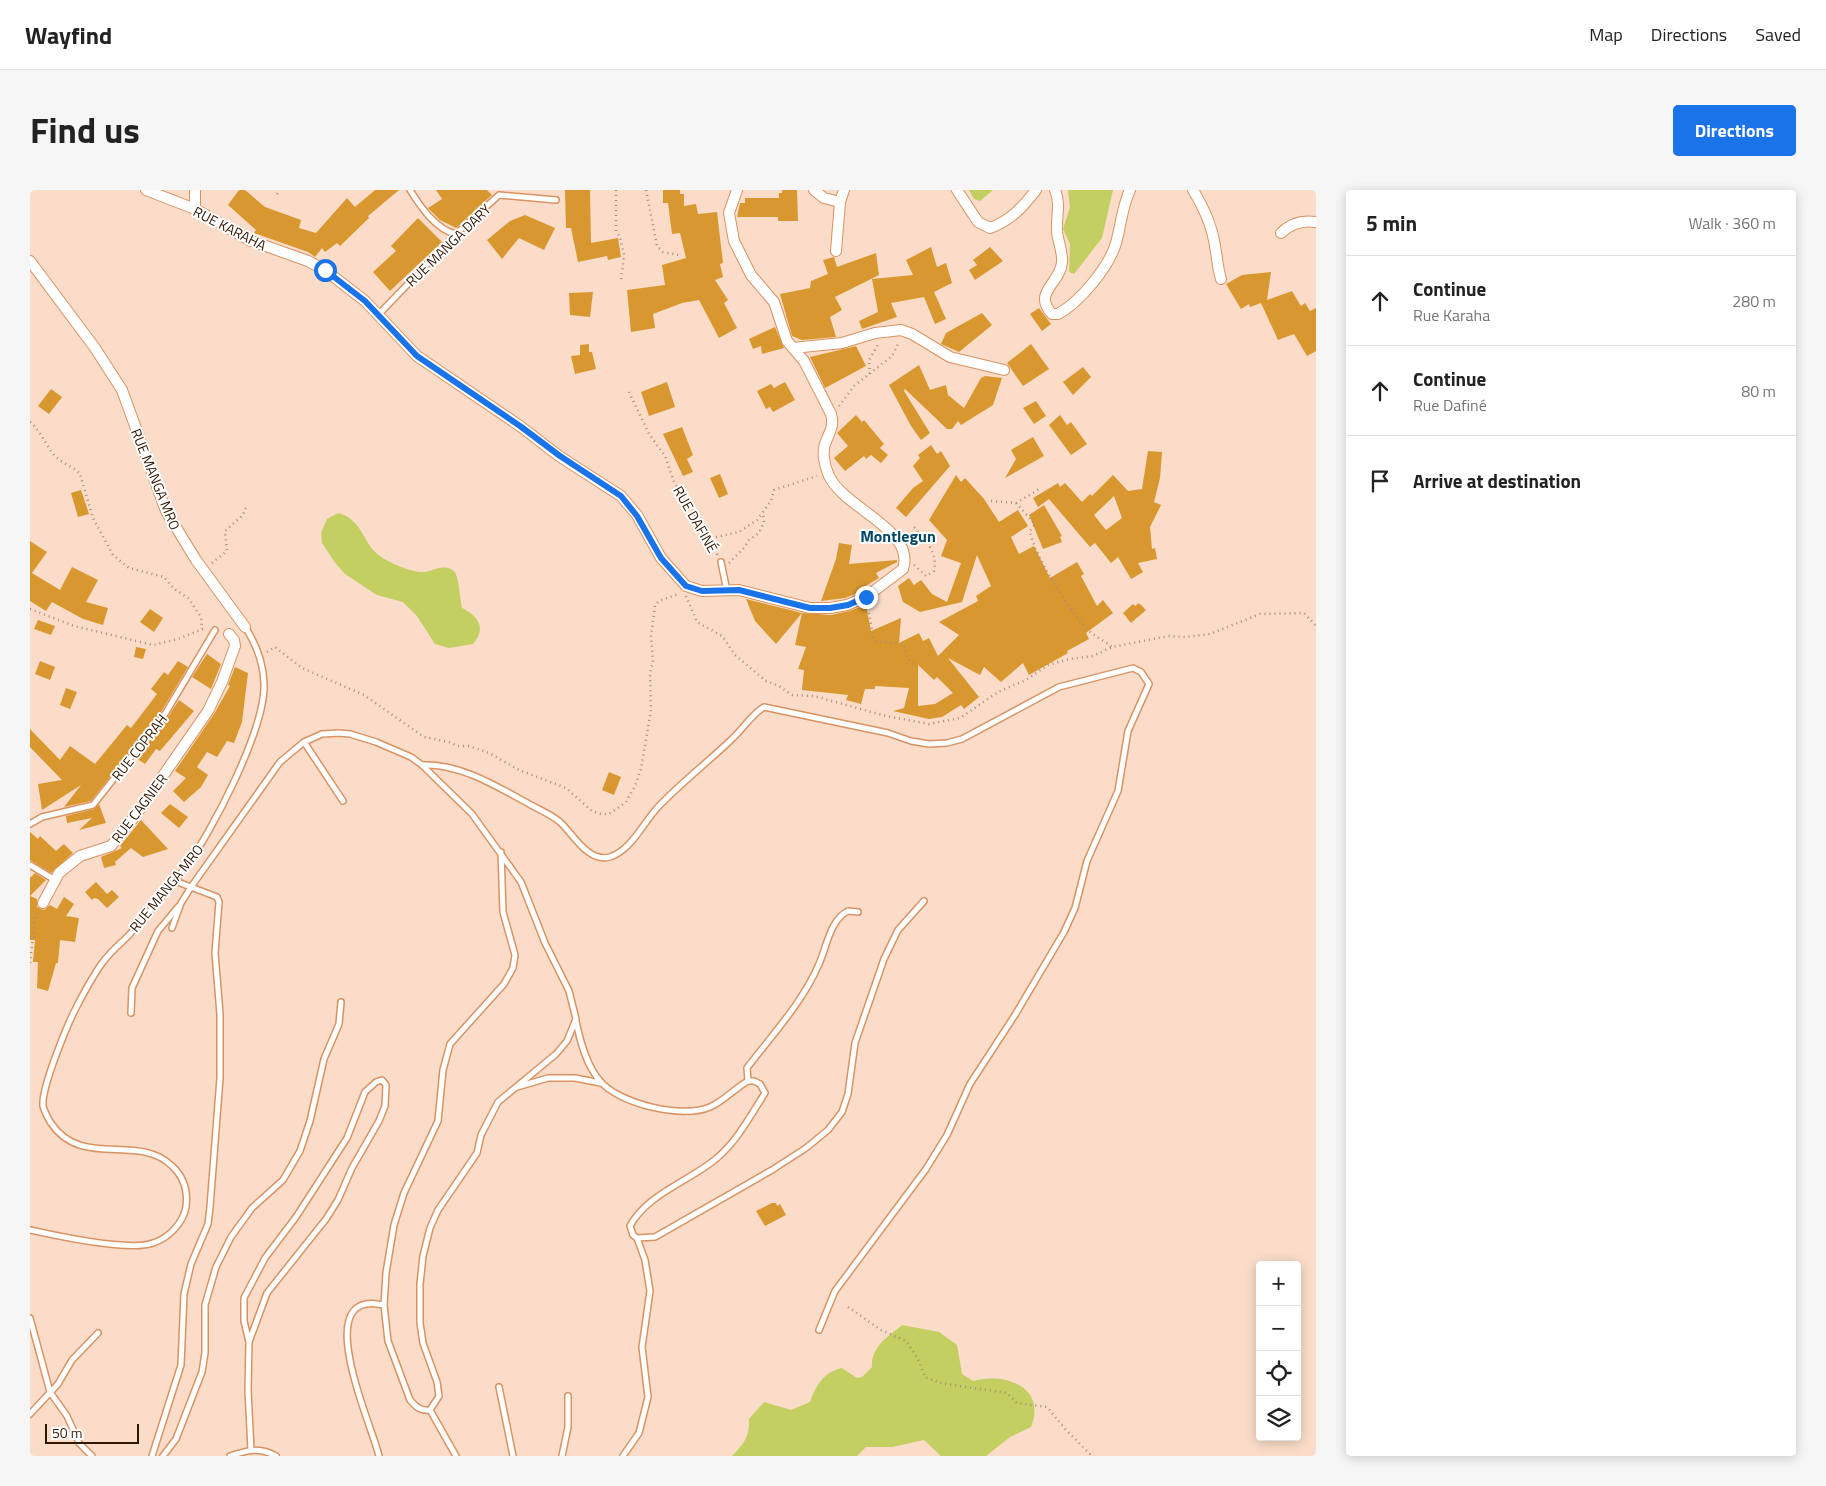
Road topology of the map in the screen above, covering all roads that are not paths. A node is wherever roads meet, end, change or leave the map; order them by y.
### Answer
1 (146, 190) edge
2 (196, 190) edge
3 (410, 190) edge
4 (737, 190) edge
5 (814, 190) edge
6 (844, 190) edge
7 (957, 190) edge
8 (1036, 190) edge
9 (1055, 190) edge
10 (1130, 190) edge
11 (1192, 190) edge
12 (556, 200) dead end
13 (840, 202) junction
14 (195, 209) junction
15 (1316, 222) edge
16 (1281, 233) dead end
17 (456, 234) junction
18 (836, 251) dead end
19 (30, 261) edge
20 (1221, 279) dead end
21 (379, 314) junction
22 (792, 348) junction
23 (1004, 370) dead end
24 (720, 562) road end
25 (727, 592) junction
26 (245, 627) joint
27 (215, 630) road end
28 (229, 634) dead end
29 (304, 742) junction
30 (422, 764) junction
31 (343, 800) dead end
32 (30, 824) edge
33 (501, 852) junction
34 (30, 864) edge
35 (55, 880) junction
36 (175, 881) junction
37 (191, 887) junction
38 (924, 901) dead end
39 (43, 903) road end
40 (181, 903) junction
41 (858, 912) dead end
42 (172, 928) dead end
43 (341, 1002) dead end
44 (131, 1013) dead end
45 (576, 1018) junction
46 (748, 1081) junction
47 (601, 1083) junction
48 (514, 1088) junction
49 (30, 1230) edge
50 (637, 1238) junction
51 (384, 1305) junction
52 (30, 1318) edge
53 (819, 1330) dead end
54 (98, 1332) dead end
55 (249, 1342) junction
56 (499, 1388) dead end
57 (50, 1392) junction
58 (568, 1396) dead end
59 (430, 1410) junction
60 (30, 1414) edge
61 (251, 1450) junction
62 (92, 1456) edge
63 (152, 1456) edge
64 (163, 1456) edge
65 (230, 1456) edge
66 (276, 1456) edge
67 (379, 1456) edge
68 (456, 1456) edge
69 (513, 1456) edge
70 (562, 1456) edge
71 (623, 1456) edge

1 - 14 street, RUE KARAHA
2 - 14 street
3 - 17 lane
4 - 22 street
5 - 13 street
6 - 13 street
7 - 8 street
9 - 10 street
11 - 20 street
12 - 17 lane, RUE MANGA DARY
13 - 18 street
14 - 21 street, RUE KARAHA
15 - 16 street
17 - 21 lane, RUE MANGA DARY
19 - 26 street, RUE MANGA MRO
21 - 25 street, RUE KARAHA
22 - 23 street
22 - 25 street
24 - 25 lane, RUE DAFINÉ
26 - 36 lane, RUE MANGA MRO
27 - 32 lane, RUE COPRAH
28 - 35 street, RUE CAGNIER
29 - 30 lane
29 - 31 lane
29 - 37 lane
30 - 33 lane
30 - 53 lane
33 - 45 lane
33 - 51 lane
34 - 35 lane
35 - 39 street, RUE CAGNIER
36 - 37 lane
36 - 49 lane, RUE MANGA MRO
37 - 40 lane
37 - 63 lane
38 - 50 lane
40 - 42 lane
40 - 44 lane
41 - 46 lane
43 - 64 lane
45 - 47 lane
45 - 48 lane
46 - 47 lane
46 - 50 lane
47 - 48 lane
48 - 59 lane
50 - 71 lane
51 - 59 lane
51 - 67 lane
52 - 57 lane
54 - 57 lane
55 - 55 lane
55 - 61 lane
56 - 69 lane
57 - 60 lane
57 - 62 lane
58 - 70 lane
59 - 68 lane
61 - 65 lane
61 - 66 lane

